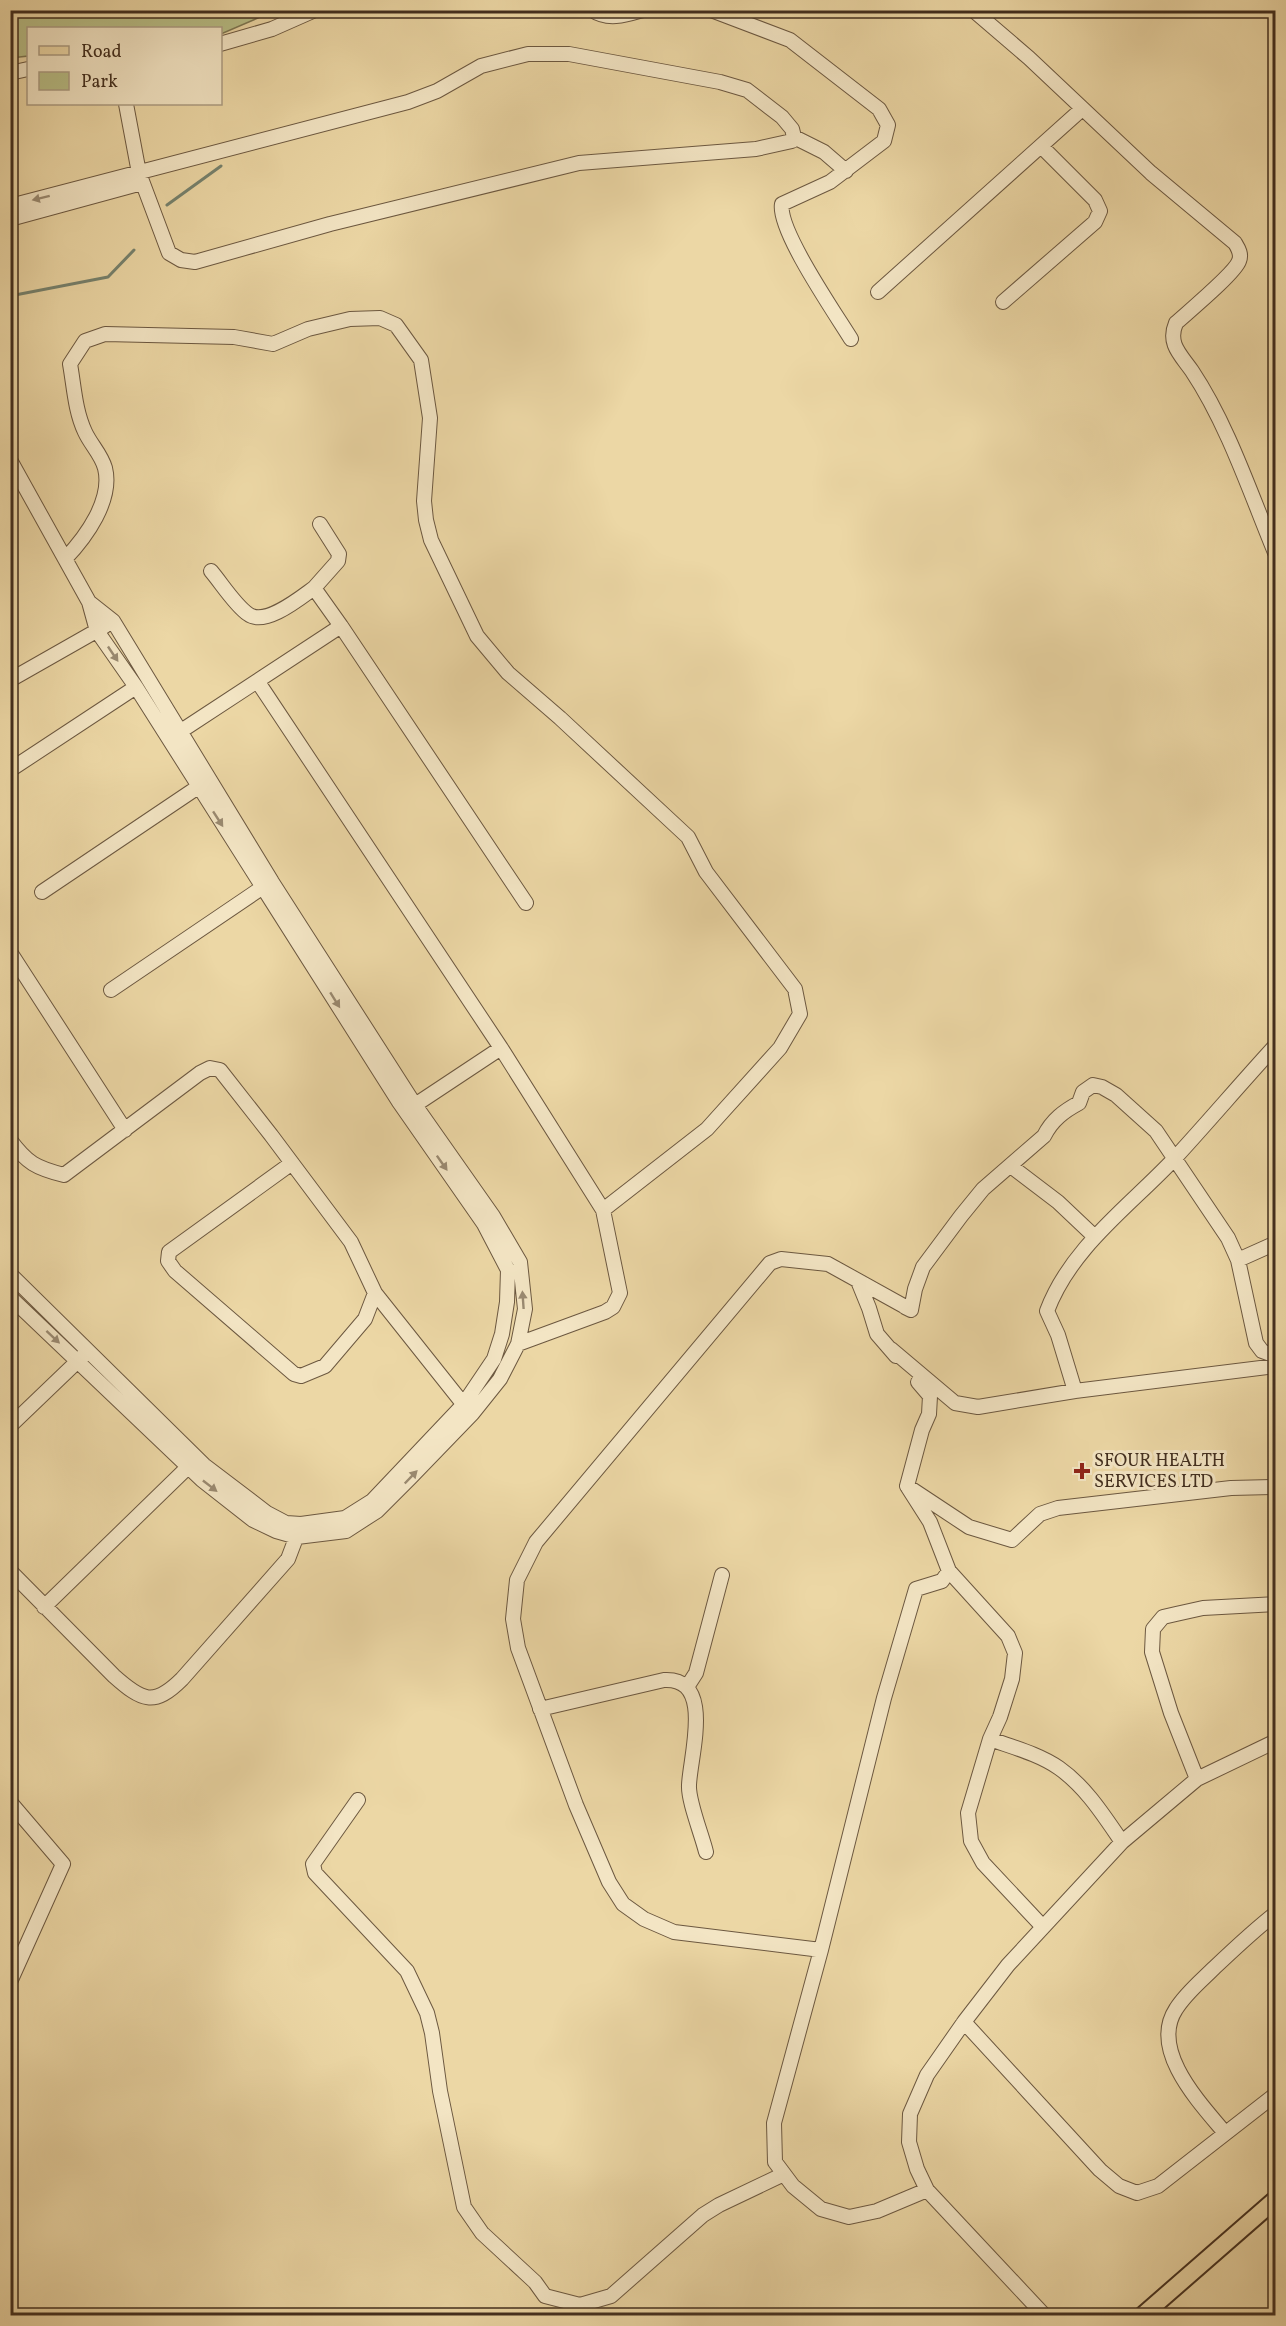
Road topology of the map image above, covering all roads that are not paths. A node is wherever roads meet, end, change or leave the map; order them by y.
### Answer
1 (315, 10) edge
2 (591, 10) edge
3 (643, 10) edge
4 (711, 10) edge
5 (973, 10) edge
6 (222, 43) edge
7 (27, 69) edge
8 (10, 73) edge
9 (126, 105) edge
10 (1082, 109) junction
11 (794, 137) junction
12 (1041, 146) junction
13 (846, 171) junction
14 (140, 178) junction
15 (10, 206) edge
16 (10, 219) edge
17 (879, 292) dead end
18 (1003, 302) dead end
19 (850, 339) dead end
20 (10, 460) edge
21 (320, 524) dead end
22 (1275, 555) edge
23 (65, 559) junction
24 (211, 571) dead end
25 (315, 588) junction
26 (89, 602) junction
27 (112, 621) junction
28 (340, 626) junction
29 (98, 632) junction
30 (10, 680) edge
31 (258, 682) junction
32 (136, 687) junction
33 (181, 731) junction
34 (10, 770) edge
35 (203, 784) junction
36 (267, 884) junction
37 (42, 892) dead end
38 (526, 903) dead end
39 (10, 952) edge
40 (111, 990) dead end
41 (1275, 1045) edge
42 (501, 1048) junction
43 (415, 1105) junction
44 (125, 1130) junction
45 (10, 1140) edge
46 (1174, 1158) junction
47 (292, 1163) junction
48 (1011, 1167) junction
49 (603, 1210) junction
50 (1095, 1237) junction
51 (1275, 1243) edge
52 (1238, 1260) junction
53 (10, 1274) edge
54 (375, 1293) junction
55 (10, 1297) edge
56 (911, 1310) junction
57 (518, 1344) junction
58 (891, 1349) junction
59 (88, 1350) junction
60 (1275, 1356) edge
61 (78, 1361) junction
62 (1275, 1366) edge
63 (1075, 1391) junction
64 (467, 1409) junction
65 (10, 1426) edge
66 (188, 1467) junction
67 (907, 1486) junction
68 (1275, 1488) edge
69 (299, 1531) junction
70 (10, 1571) edge
71 (949, 1571) junction
72 (722, 1575) dead end
73 (1275, 1604) edge
74 (44, 1607) junction
75 (687, 1687) junction
76 (540, 1708) junction
77 (990, 1739) junction
78 (1275, 1741) edge
79 (1197, 1779) junction
80 (358, 1800) dead end
81 (10, 1802) edge
82 (1122, 1842) junction
83 (706, 1852) dead end
84 (1275, 1913) edge
85 (1042, 1927) junction
86 (821, 1950) junction
87 (10, 1982) edge
88 (964, 2022) junction
89 (1275, 2094) edge
90 (1225, 2133) junction
91 (784, 2174) junction
92 (927, 2190) junction
93 (1275, 2199) edge
94 (1045, 2316) edge
95 (1142, 2316) edge

1 - 6 street
2 - 3 street
4 - 13 street
5 - 10 street
7 - 8 street
9 - 14 street
10 - 12 street
10 - 22 street
11 - 13 street
11 - 14 street
11 - 14 street
12 - 17 street
12 - 18 street
13 - 19 street
14 -> 15 street
14 - 16 street
20 - 23 street
21 - 25 street
23 - 26 street
23 - 49 street
24 - 25 street
25 - 28 street
26 - 27 street
26 - 29 street
27 - 29 street
27 - 33 street
28 - 31 street
28 - 38 street
29 - 30 street
29 -> 32 street
31 - 33 street
31 - 42 street
32 - 34 street
32 - 35 street
33 - 35 street
35 - 36 street
35 - 37 street
36 - 40 street
36 - 43 street
36 -> 64 street
39 - 44 street
41 - 46 street
42 - 43 street
42 - 49 street
57 -> 43 street
44 - 45 street
44 - 47 street
46 - 48 street
46 - 50 street
46 - 52 street
47 - 54 street
47 - 54 street
48 - 50 street
48 - 56 street
49 - 57 street
50 - 63 street
51 - 52 street
52 - 60 street
53 - 59 street
54 - 64 street
55 -> 61 street
56 - 58 street
56 - 76 street
57 - 64 street
58 - 63 street
58 - 67 street
59 - 61 street
59 - 69 street
61 - 65 street
61 - 66 street
62 - 63 street
64 - 69 street
66 -> 69 street
66 - 74 street
67 - 68 street
67 - 71 street
69 - 74 street
70 - 74 street
71 - 77 street
71 - 86 street
72 - 75 street
73 - 79 street
75 - 76 street
75 - 83 street
76 - 86 street
77 - 82 street
77 - 85 street
78 - 79 street
79 - 82 street
80 - 91 street
81 - 87 street
82 - 85 street
84 - 90 street
85 - 88 street
86 - 91 street
88 - 90 street
88 - 92 street
89 - 90 street
91 - 92 street
92 - 94 street
93 - 95 main road

